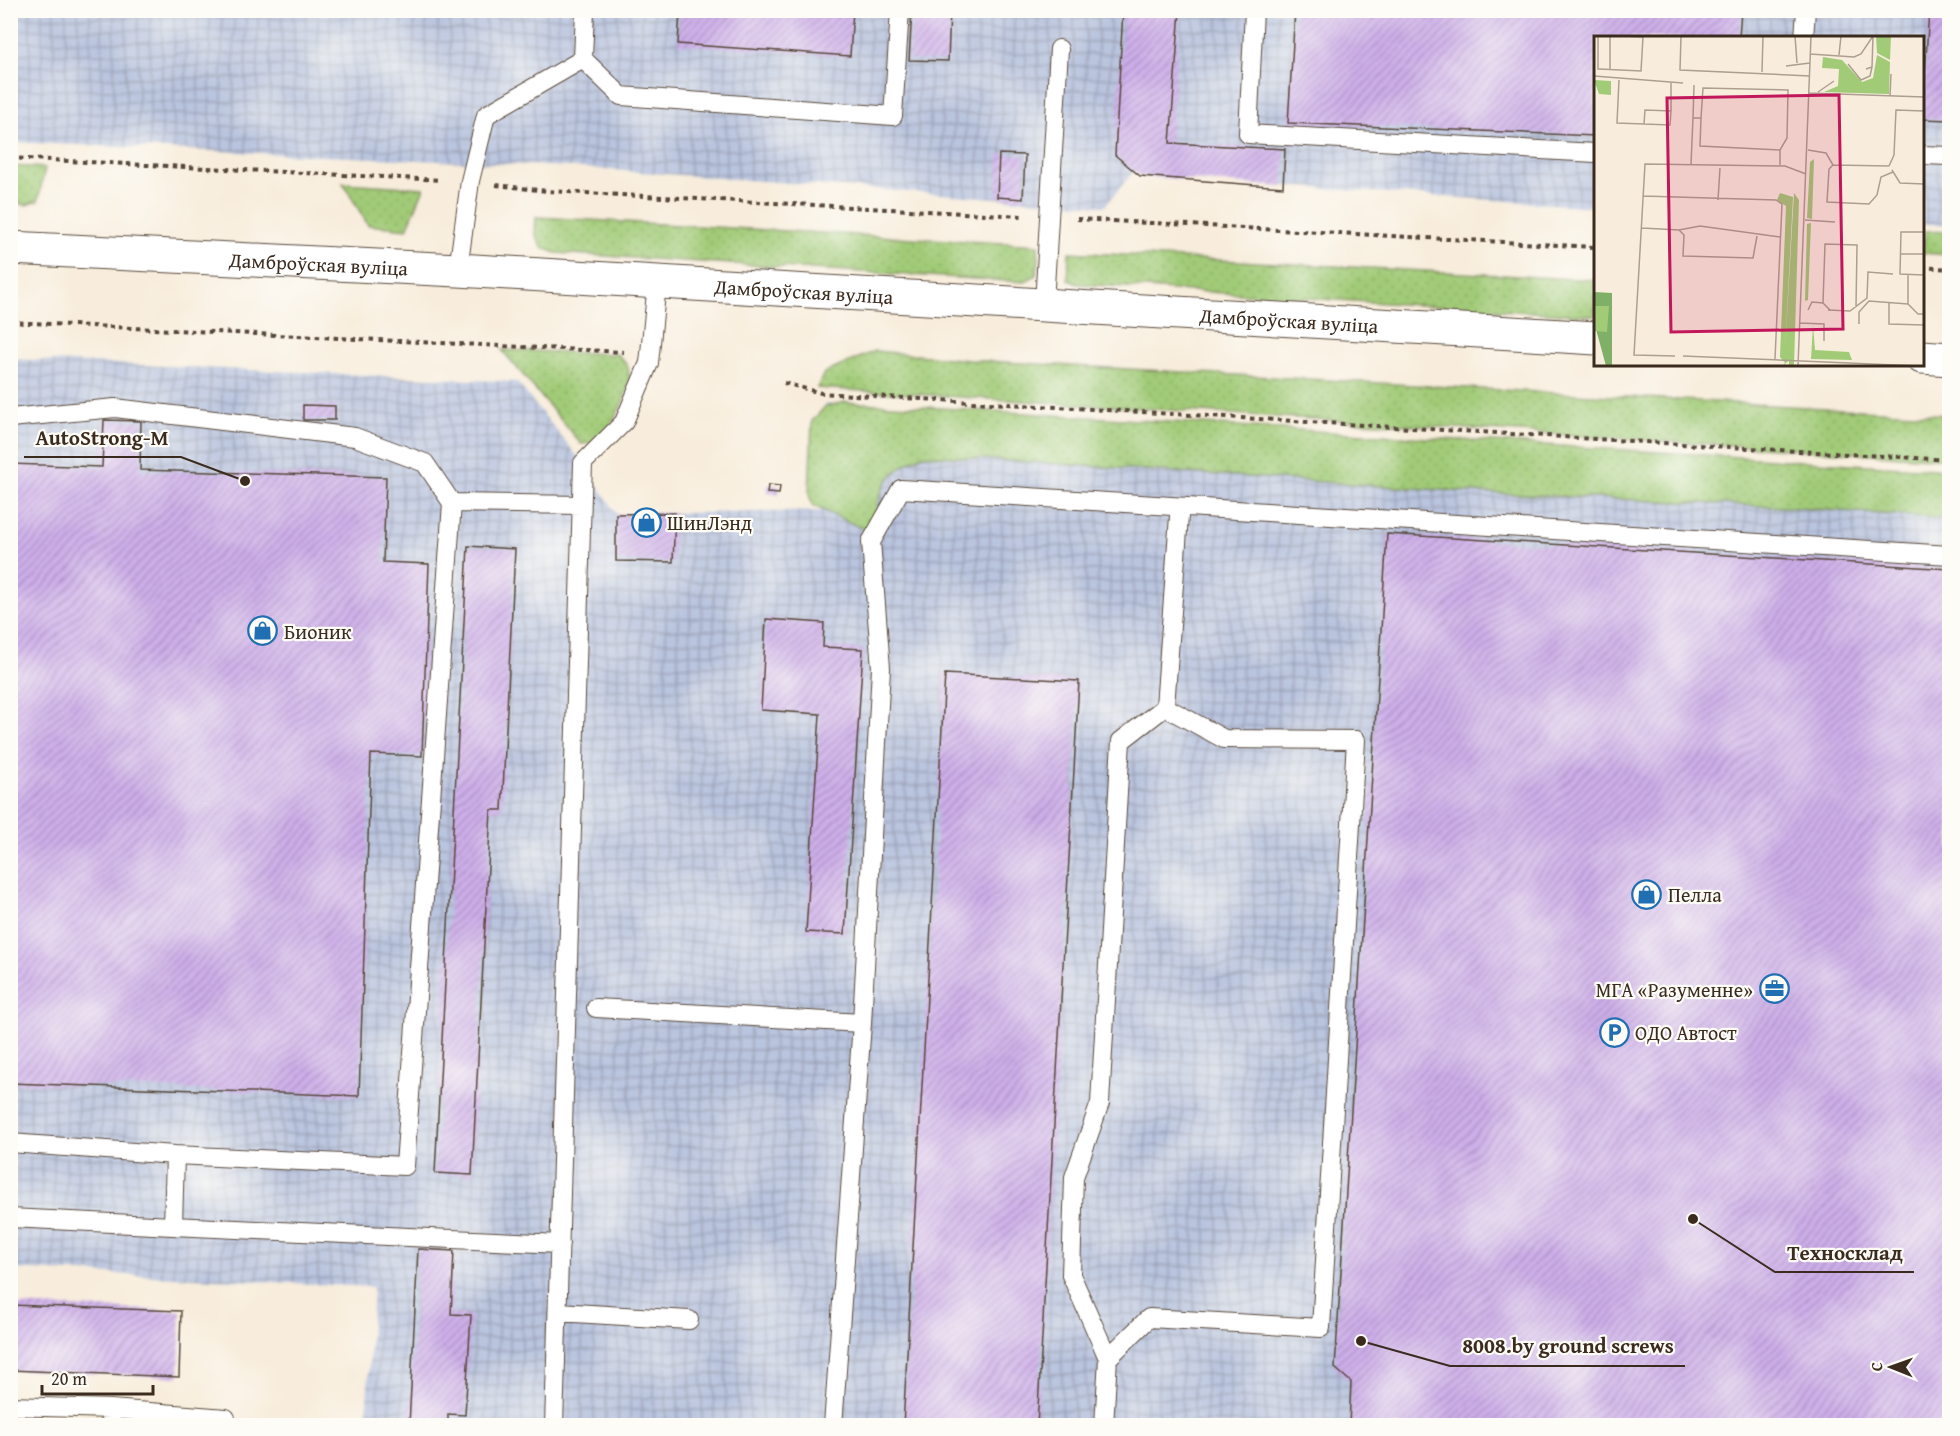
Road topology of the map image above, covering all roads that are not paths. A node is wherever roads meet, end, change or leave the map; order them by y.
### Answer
1 (585, 10) edge
2 (900, 10) edge
3 (1254, 10) edge
4 (1806, 10) edge
5 (1804, 36) edge
6 (1059, 48) dead end
7 (583, 59) junction
8 (1594, 153) edge
9 (1924, 155) edge
10 (1950, 156) edge
11 (10, 248) edge
12 (458, 270) junction
13 (657, 283) junction
14 (1044, 304) junction
15 (1594, 338) edge
16 (1924, 357) edge
17 (1950, 359) edge
18 (10, 418) edge
19 (452, 503) junction
20 (581, 505) junction
21 (1179, 516) dead end
22 (1950, 555) edge
23 (1165, 706) junction
24 (596, 1008) dead end
25 (862, 1023) junction
26 (10, 1143) edge
27 (175, 1155) junction
28 (10, 1218) edge
29 (173, 1226) junction
30 (560, 1244) junction
31 (558, 1312) junction
32 (689, 1320) dead end
33 (1108, 1358) junction
34 (10, 1406) edge
35 (111, 1417) edge
36 (226, 1425) edge
37 (554, 1425) edge
38 (832, 1425) edge
39 (1104, 1425) edge

1 - 7 lane
2 - 7 lane
3 - 8 lane
4 - 5 lane
6 - 14 lane
7 - 12 lane
9 - 10 lane
11 - 12 street, Дамброўская вуліца
12 - 13 street, Дамброўская вуліца
13 - 14 street, Дамброўская вуліца
13 - 20 lane
14 - 15 street, Дамброўская вуліца
16 - 17 street
18 - 19 lane
19 - 20 lane
19 - 27 lane
20 - 30 lane
21 - 23 lane
22 - 25 lane
23 - 33 lane
23 - 33 lane
24 - 25 lane
25 - 38 lane
26 - 27 lane
27 - 29 lane
28 - 29 lane
29 - 30 lane
30 - 31 lane
31 - 32 lane
31 - 37 lane
33 - 39 lane
34 - 35 lane
35 - 36 lane

